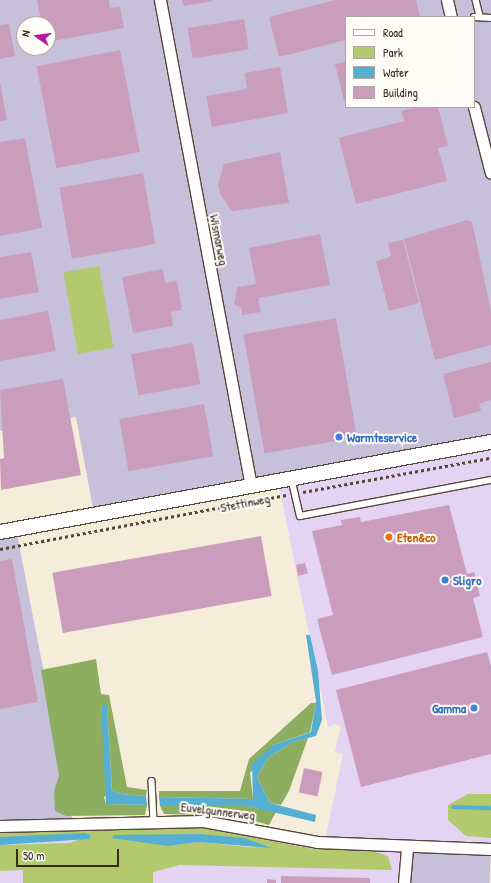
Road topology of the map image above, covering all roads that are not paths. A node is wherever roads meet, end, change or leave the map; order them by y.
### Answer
1 (160, 0) edge
2 (447, 0) edge
3 (476, 0) edge
4 (451, 16) edge
5 (477, 16) edge
6 (491, 18) edge
7 (474, 108) edge
8 (491, 173) edge
9 (491, 442) edge
10 (291, 478) junction
11 (491, 480) edge
12 (251, 486) junction
13 (0, 532) edge
14 (152, 781) dead end
15 (154, 822) junction
16 (0, 826) edge
17 (407, 848) junction
18 (491, 849) edge
19 (404, 883) edge

1 - 12 street, Wismarweg
2 - 4 street
3 - 5 lane
5 - 6 lane
7 - 8 street
9 - 10 street, Stettinweg
10 - 11 lane
10 - 12 street, Stettinweg
12 - 13 street, Stettinweg
14 - 15 lane
15 - 16 street, Euvelgunnerweg
15 - 17 street, Euvelgunnerweg
17 - 18 street, Euvelgunnerweg
17 - 19 street

